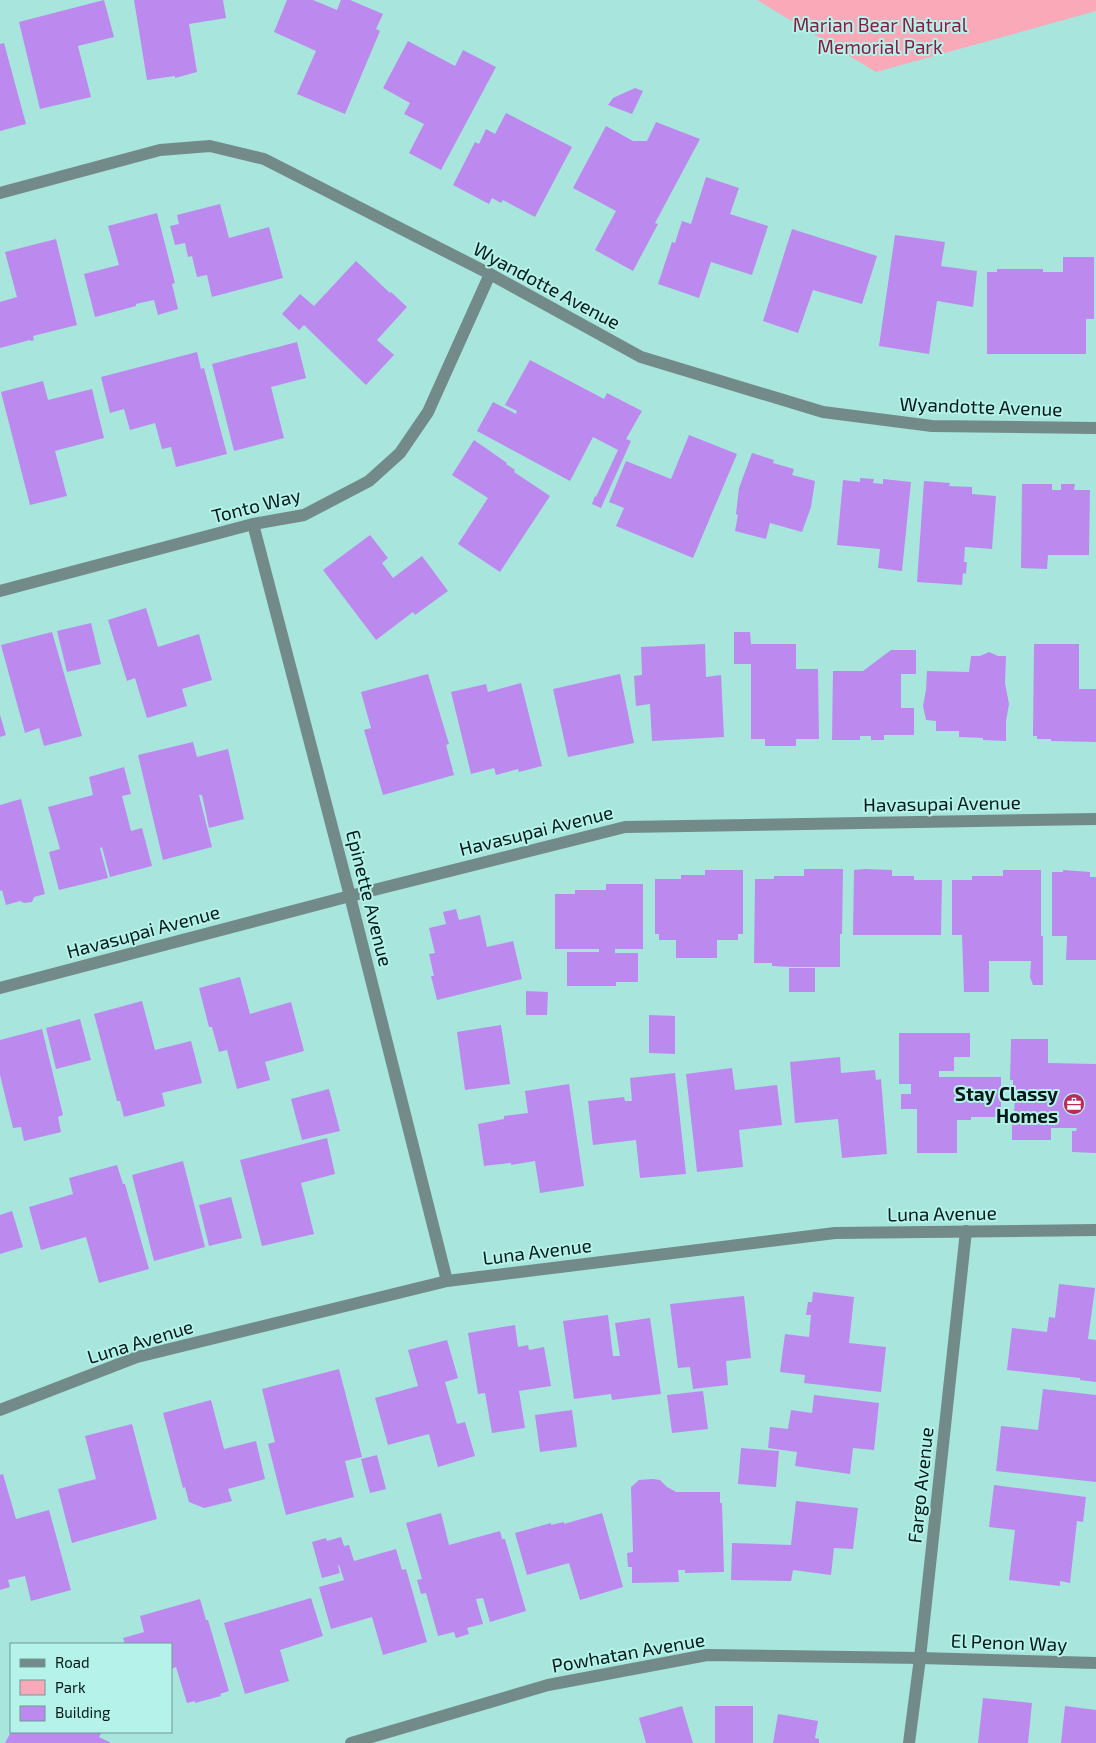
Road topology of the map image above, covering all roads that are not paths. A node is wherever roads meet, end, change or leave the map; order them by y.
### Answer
1 (0, 193) edge
2 (490, 274) junction
3 (1096, 428) edge
4 (253, 524) junction
5 (0, 591) edge
6 (1096, 819) edge
7 (350, 896) junction
8 (0, 988) edge
9 (1096, 1230) edge
10 (966, 1231) junction
11 (447, 1281) junction
12 (0, 1410) edge
13 (920, 1658) junction
14 (1096, 1663) edge
15 (351, 1743) edge
16 (909, 1743) edge

1 - 2 street, Wyandotte Avenue
2 - 3 street, Wyandotte Avenue
2 - 4 street, Tonto Way
4 - 5 street, Tonto Way
4 - 7 street, Epinette Avenue
6 - 7 street, Havasupai Avenue
7 - 8 street, Havasupai Avenue
7 - 11 street, Epinette Avenue
9 - 10 street, Luna Avenue
10 - 11 street, Luna Avenue
10 - 13 street, Fargo Avenue
11 - 12 street, Luna Avenue
13 - 14 street, El Penon Way
13 - 15 street, Powhatan Avenue
13 - 16 street, Fargo Avenue

